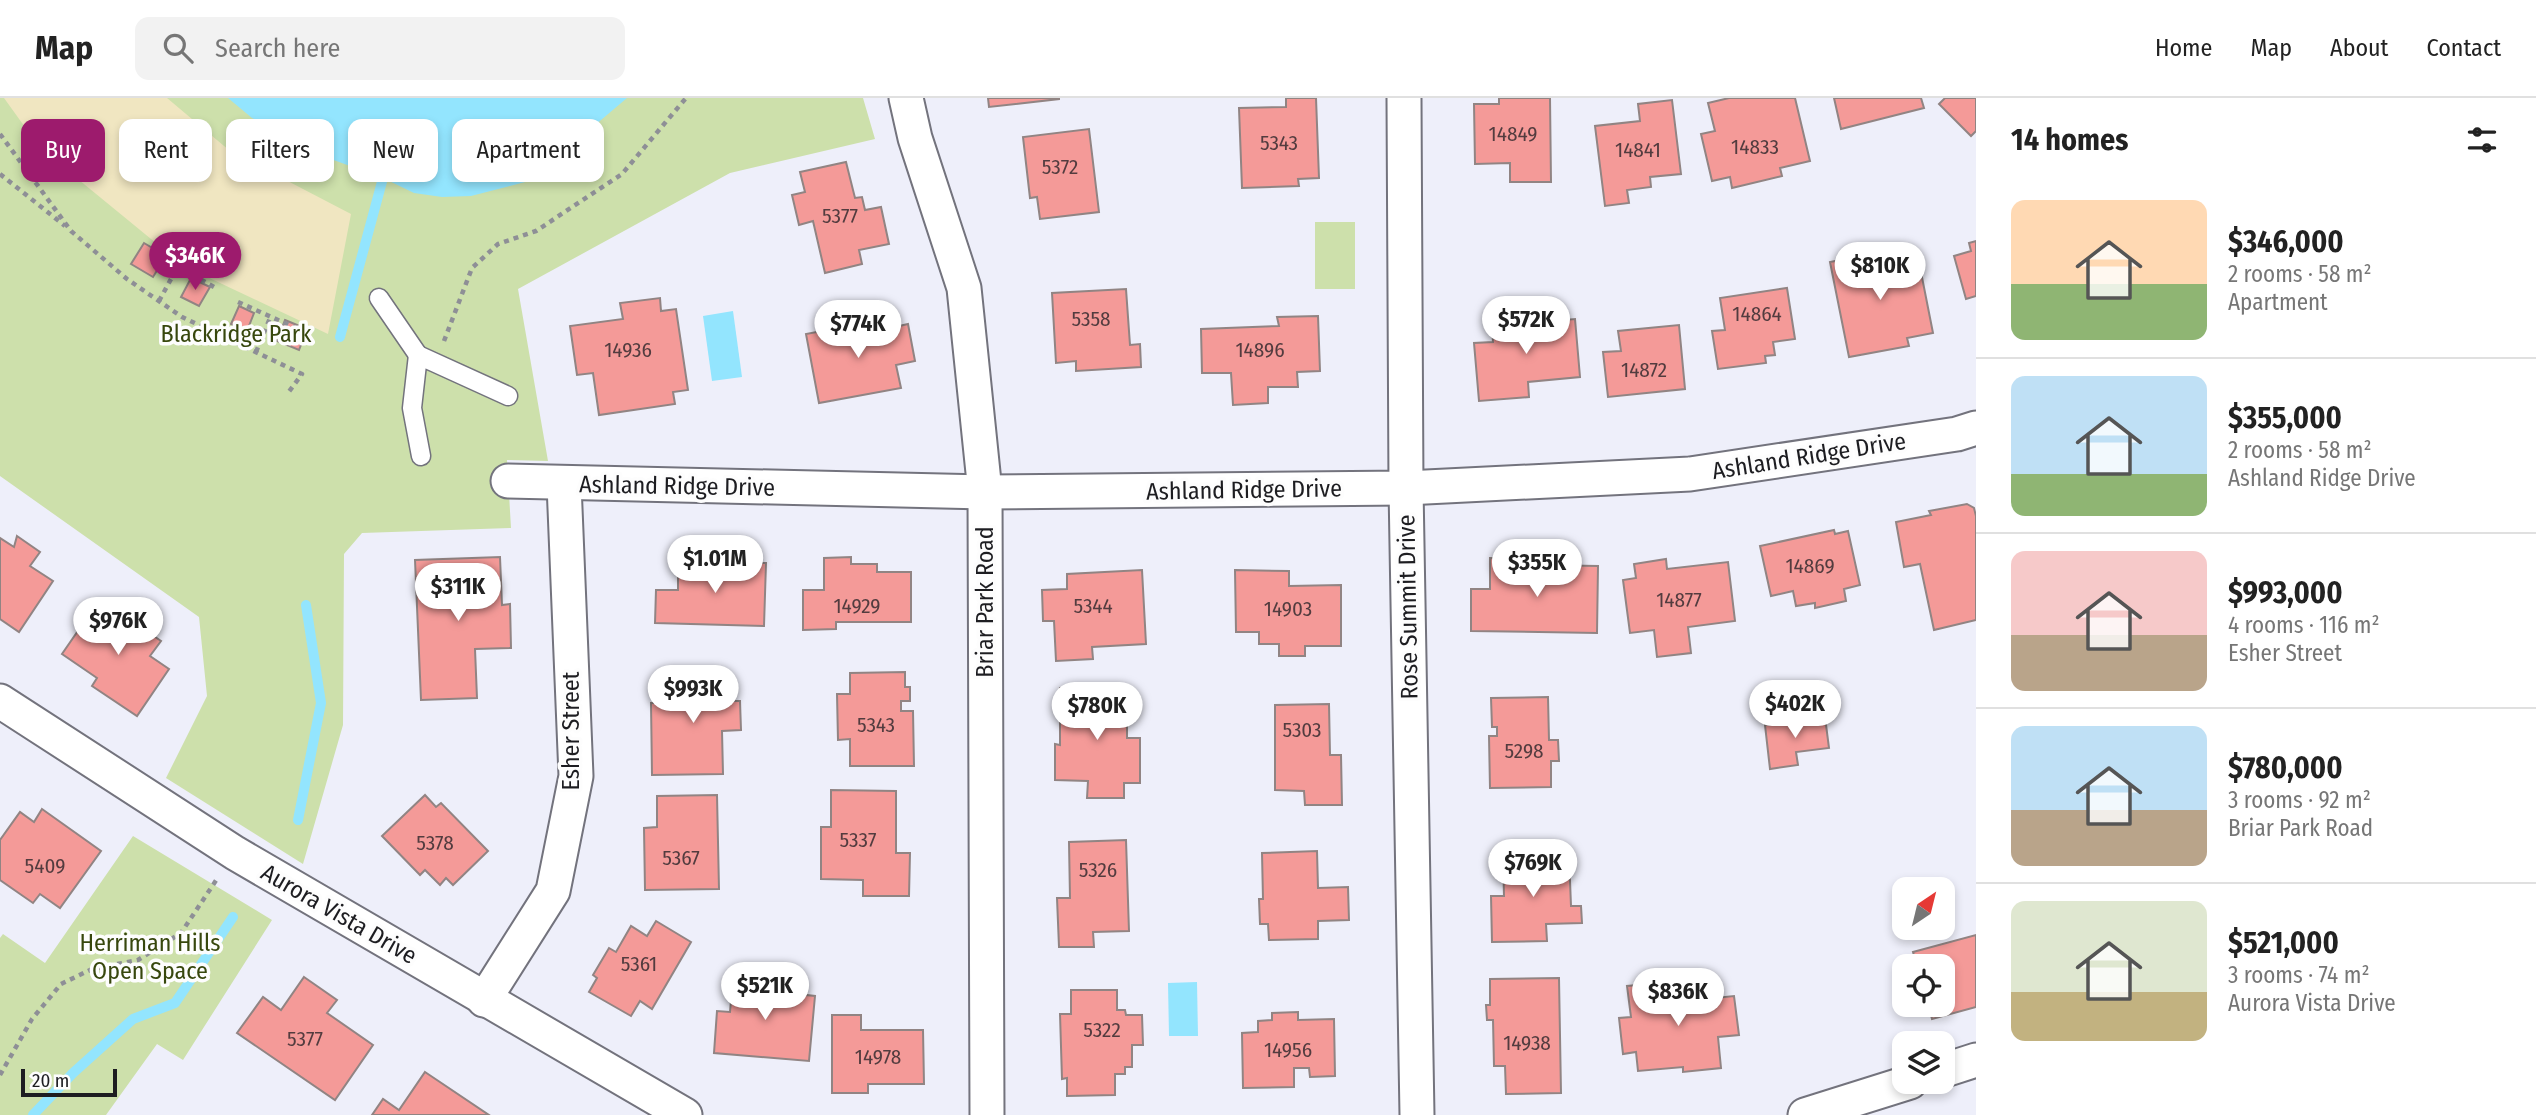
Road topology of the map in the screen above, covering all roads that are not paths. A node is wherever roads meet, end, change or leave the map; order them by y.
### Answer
1 (906, 98) edge
2 (1404, 98) edge
3 (379, 298) dead end
4 (418, 355) junction
5 (508, 396) dead end
6 (1976, 428) edge
7 (421, 456) dead end
8 (508, 481) dead end
9 (564, 484) junction
10 (1406, 488) junction
11 (985, 492) junction
12 (0, 701) edge
13 (484, 1000) junction
14 (1976, 1060) edge
15 (1955, 1067) edge
16 (1892, 1088) edge
17 (685, 1115) edge
18 (987, 1115) edge
19 (1417, 1115) edge
20 (1805, 1115) edge

1 - 11 street, Briar Park Road
2 - 10 street, Rose Summit Drive
3 - 4 lane
4 - 5 lane
4 - 7 lane
6 - 10 street, Ashland Ridge Drive
8 - 9 street, Ashland Ridge Drive
9 - 11 street, Ashland Ridge Drive
9 - 13 street, Esher Street
10 - 11 street, Ashland Ridge Drive
10 - 19 street, Rose Summit Drive
11 - 18 street, Briar Park Road
12 - 13 street, Aurora Vista Drive
13 - 17 street, Aurora Vista Drive
14 - 15 street
16 - 20 street

